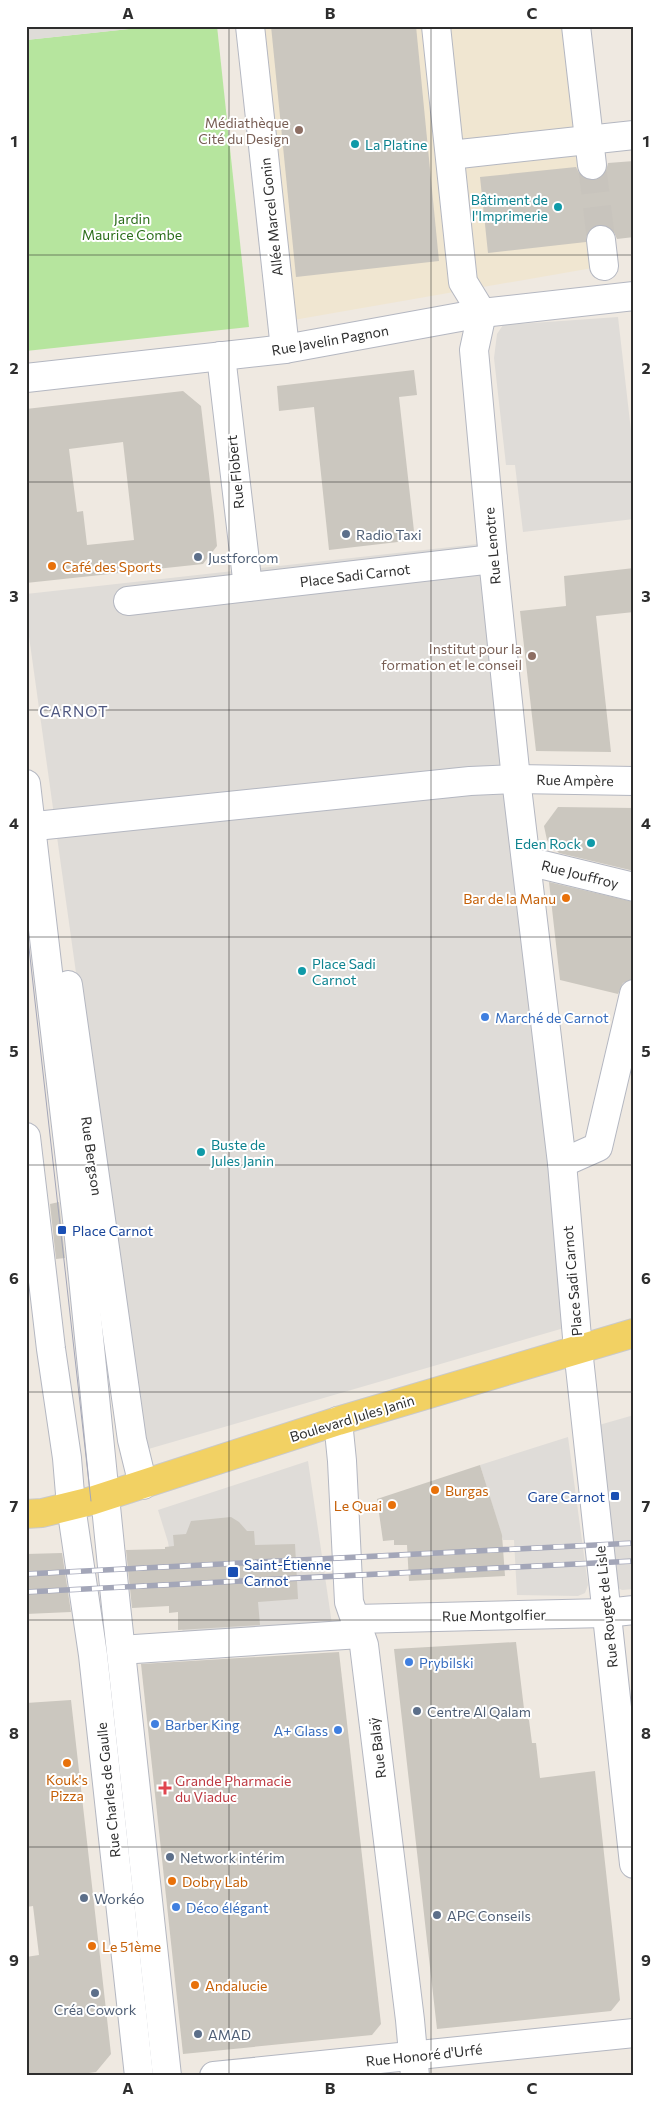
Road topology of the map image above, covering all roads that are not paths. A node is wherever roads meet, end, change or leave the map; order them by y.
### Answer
1 (250, 26) edge
2 (436, 26) edge
3 (576, 26) edge
4 (634, 135) edge
5 (591, 153) junction
6 (450, 155) junction
7 (634, 296) edge
8 (482, 313) junction
9 (285, 349) junction
10 (221, 356) junction
11 (26, 378) edge
12 (493, 559) junction
13 (248, 587) junction
14 (128, 601) dead end
15 (516, 779) junction
16 (634, 781) edge
17 (26, 784) edge
18 (35, 826) edge
19 (526, 861) junction
20 (634, 888) edge
21 (634, 994) edge
22 (26, 1137) edge
23 (562, 1163) junction
24 (634, 1333) edge
25 (578, 1349) junction
26 (338, 1421) junction
27 (143, 1485) junction
28 (89, 1501) junction
29 (26, 1514) edge
30 (634, 1610) edge
31 (606, 1613) junction
32 (358, 1626) junction
33 (135, 1649) dead end
34 (634, 1864) edge
35 (634, 2034) edge
36 (414, 2066) edge
37 (139, 2076) edge
38 (156, 2076) edge
39 (167, 2076) edge
40 (214, 2076) edge

1 - 9 street, Allée Marcel Gonin
2 - 6 street
3 - 5 street
4 - 5 street
5 - 6 street
6 - 8 street
7 - 8 street, Rue Javelin Pagnon
8 - 9 street, Rue Javelin Pagnon
8 - 12 street, Rue Lenotre
9 - 10 street, Rue Javelin Pagnon
10 - 11 street, Rue Javelin Pagnon
10 - 13 street, Rue Flobert
12 - 13 street, Place Sadi Carnot
12 - 15 street, Rue Lenotre
13 - 14 street, Place Sadi Carnot
15 - 16 street, Rue Ampère
15 - 18 street
15 - 19 street, Place Sadi Carnot
17 - 18 street
18 - 27 street, Rue Bergson
18 - 28 street
19 - 20 street, Rue Jouffroy
19 - 23 street, Place Sadi Carnot
21 - 23 street
22 - 28 street
23 - 25 street, Place Sadi Carnot
24 - 25 main road, Boulevard Jules Janin
25 - 26 main road, Boulevard Jules Janin
25 - 31 street, Rue Rouget de Lisle
26 - 27 main road, Boulevard Jules Janin
26 - 32 street, Rue Balaÿ
27 - 28 main road, Boulevard Jules Janin
28 - 29 main road, Boulevard Jules Janin
28 - 37 street, Rue Charles de Gaulle
28 - 38 street
28 - 39 street
30 - 31 street, Rue Montgolfier
31 - 32 street, Rue Montgolfier
31 - 34 street, Rue Rouget de Lisle
32 - 33 street, Rue Montgolfier
32 - 36 street, Rue Balaÿ
35 - 36 street, Rue Honoré d'Urfé
36 - 40 street, Rue Honoré d'Urfé

